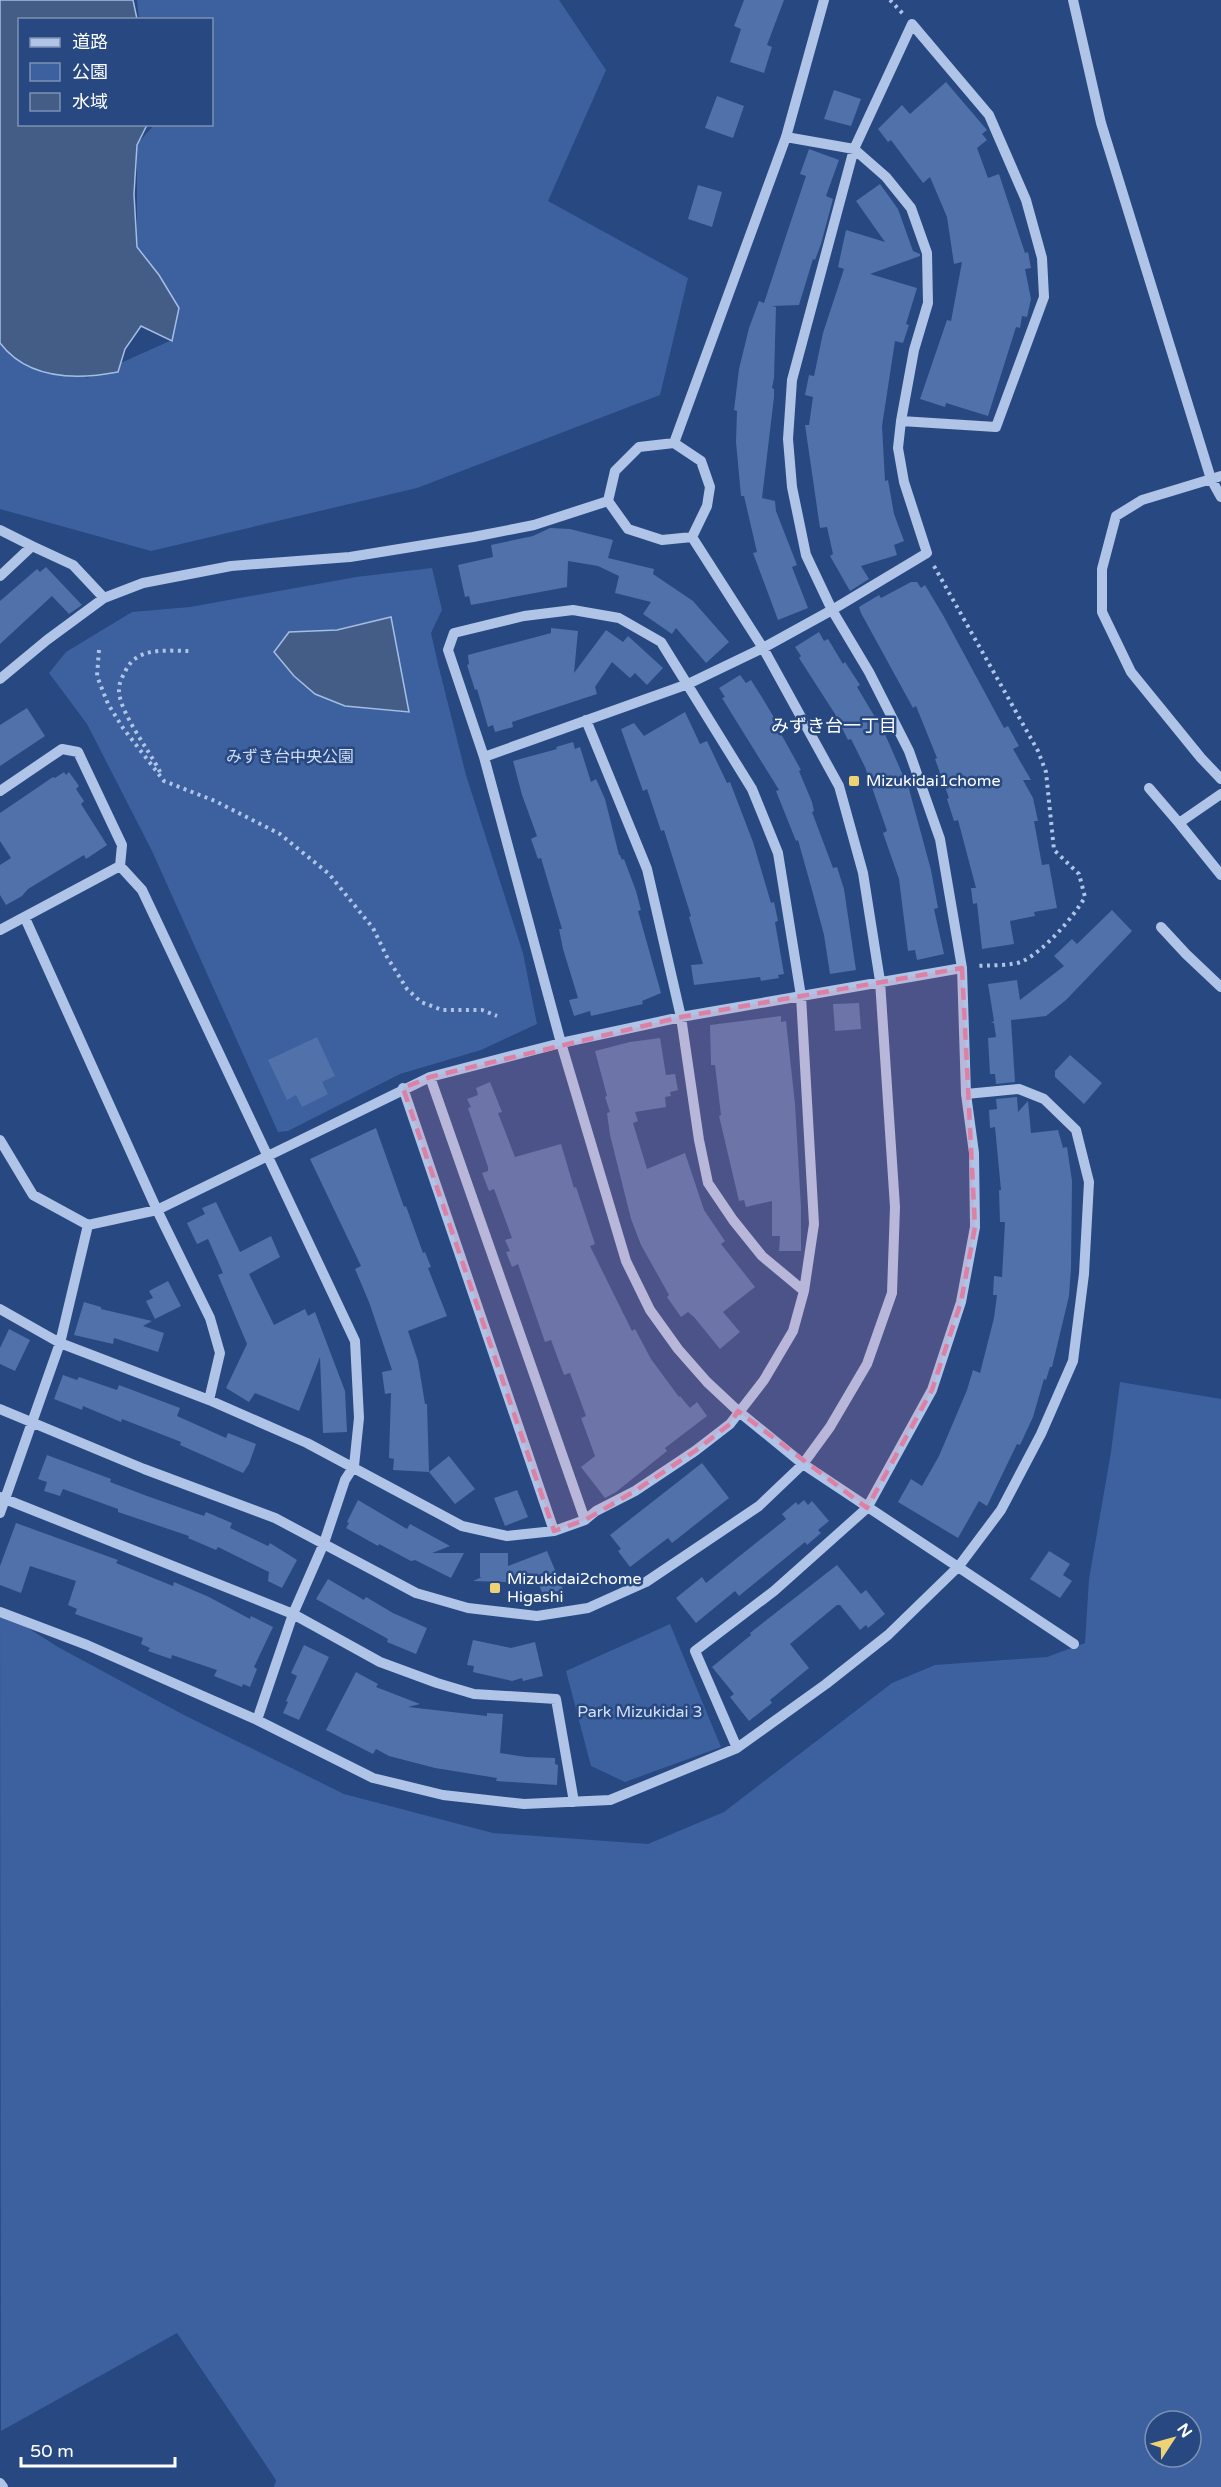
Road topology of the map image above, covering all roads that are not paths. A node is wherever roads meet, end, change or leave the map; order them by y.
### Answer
1 (824, 0) edge
2 (1073, 0) edge
3 (786, 137) junction
4 (854, 149) junction
5 (901, 421) junction
6 (674, 443) junction
7 (1216, 477) edge
8 (1221, 497) edge
9 (608, 501) junction
10 (0, 530) edge
11 (692, 537) junction
12 (32, 546) junction
13 (0, 576) edge
14 (104, 598) junction
15 (832, 610) junction
16 (763, 648) junction
17 (0, 679) edge
18 (688, 684) junction
19 (586, 720) junction
20 (484, 757) junction
21 (1221, 779) edge
22 (1149, 788) dead end
23 (0, 791) edge
24 (1221, 794) edge
25 (1179, 823) junction
26 (120, 866) junction
27 (1221, 875) edge
28 (26, 918) junction
29 (1161, 927) dead end
30 (0, 930) edge
31 (963, 968) junction
32 (880, 981) junction
33 (1221, 987) edge
34 (801, 996) junction
35 (681, 1017) junction
36 (561, 1043) junction
37 (430, 1077) junction
38 (403, 1088) junction
39 (966, 1094) junction
40 (0, 1140) edge
41 (268, 1156) junction
42 (157, 1210) junction
43 (88, 1226) junction
44 (804, 1291) junction
45 (0, 1309) edge
46 (60, 1344) junction
47 (209, 1400) junction
48 (0, 1409) edge
49 (738, 1411) junction
50 (32, 1421) junction
51 (803, 1464) junction
52 (354, 1466) junction
53 (3, 1498) edge
54 (867, 1508) junction
55 (0, 1513) edge
56 (585, 1520) junction
57 (554, 1531) junction
58 (324, 1543) junction
59 (959, 1566) junction
60 (0, 1612) edge
61 (293, 1614) junction
62 (1074, 1644) dead end
63 (257, 1720) junction
64 (737, 1748) junction
65 (574, 1802) junction
66 (0, 2483) edge
67 (3, 2487) edge

1 - 3 street
2 - 7 street
3 - 4 street
3 - 6 street
4 - 5 street
4 - 5 street
4 - 15 street
5 - 15 street
6 - 9 street
6 - 11 street
7 - 8 street
7 - 21 street
9 - 11 street
9 - 14 street
10 - 12 street
11 - 16 street
12 - 13 street
12 - 14 street
14 - 17 street
15 - 16 street
15 - 31 street
16 - 18 street
16 - 32 street
18 - 19 street
18 - 20 street
18 - 34 street
19 - 20 street
19 - 35 street
20 - 36 street
22 - 25 street
23 - 26 street
24 - 25 street
25 - 27 street
26 - 28 street
26 - 41 street
28 - 30 street
28 - 42 street
29 - 33 street
31 - 32 street
31 - 39 street
32 - 34 street
32 - 51 street
34 - 35 street
34 - 44 street
35 - 36 street
35 - 44 street
36 - 37 street
36 - 49 street
37 - 38 street
37 - 56 street
38 - 41 street
38 - 57 street
39 - 54 street
39 - 59 street
40 - 43 street
41 - 42 street
41 - 52 street
42 - 43 street
42 - 47 street
43 - 46 street
44 - 49 street
45 - 46 street
46 - 47 street
46 - 50 street
47 - 52 street
48 - 50 street
49 - 51 street
49 - 56 street
50 - 53 street
50 - 58 street
51 - 54 street
51 - 58 street
52 - 57 street
52 - 58 street
53 - 55 street
53 - 61 street
54 - 59 street
54 - 64 street
56 - 57 street
58 - 61 street
59 - 62 street
59 - 64 street
60 - 63 street
61 - 63 street
61 - 65 street
63 - 65 street
64 - 65 street
66 - 67 street

